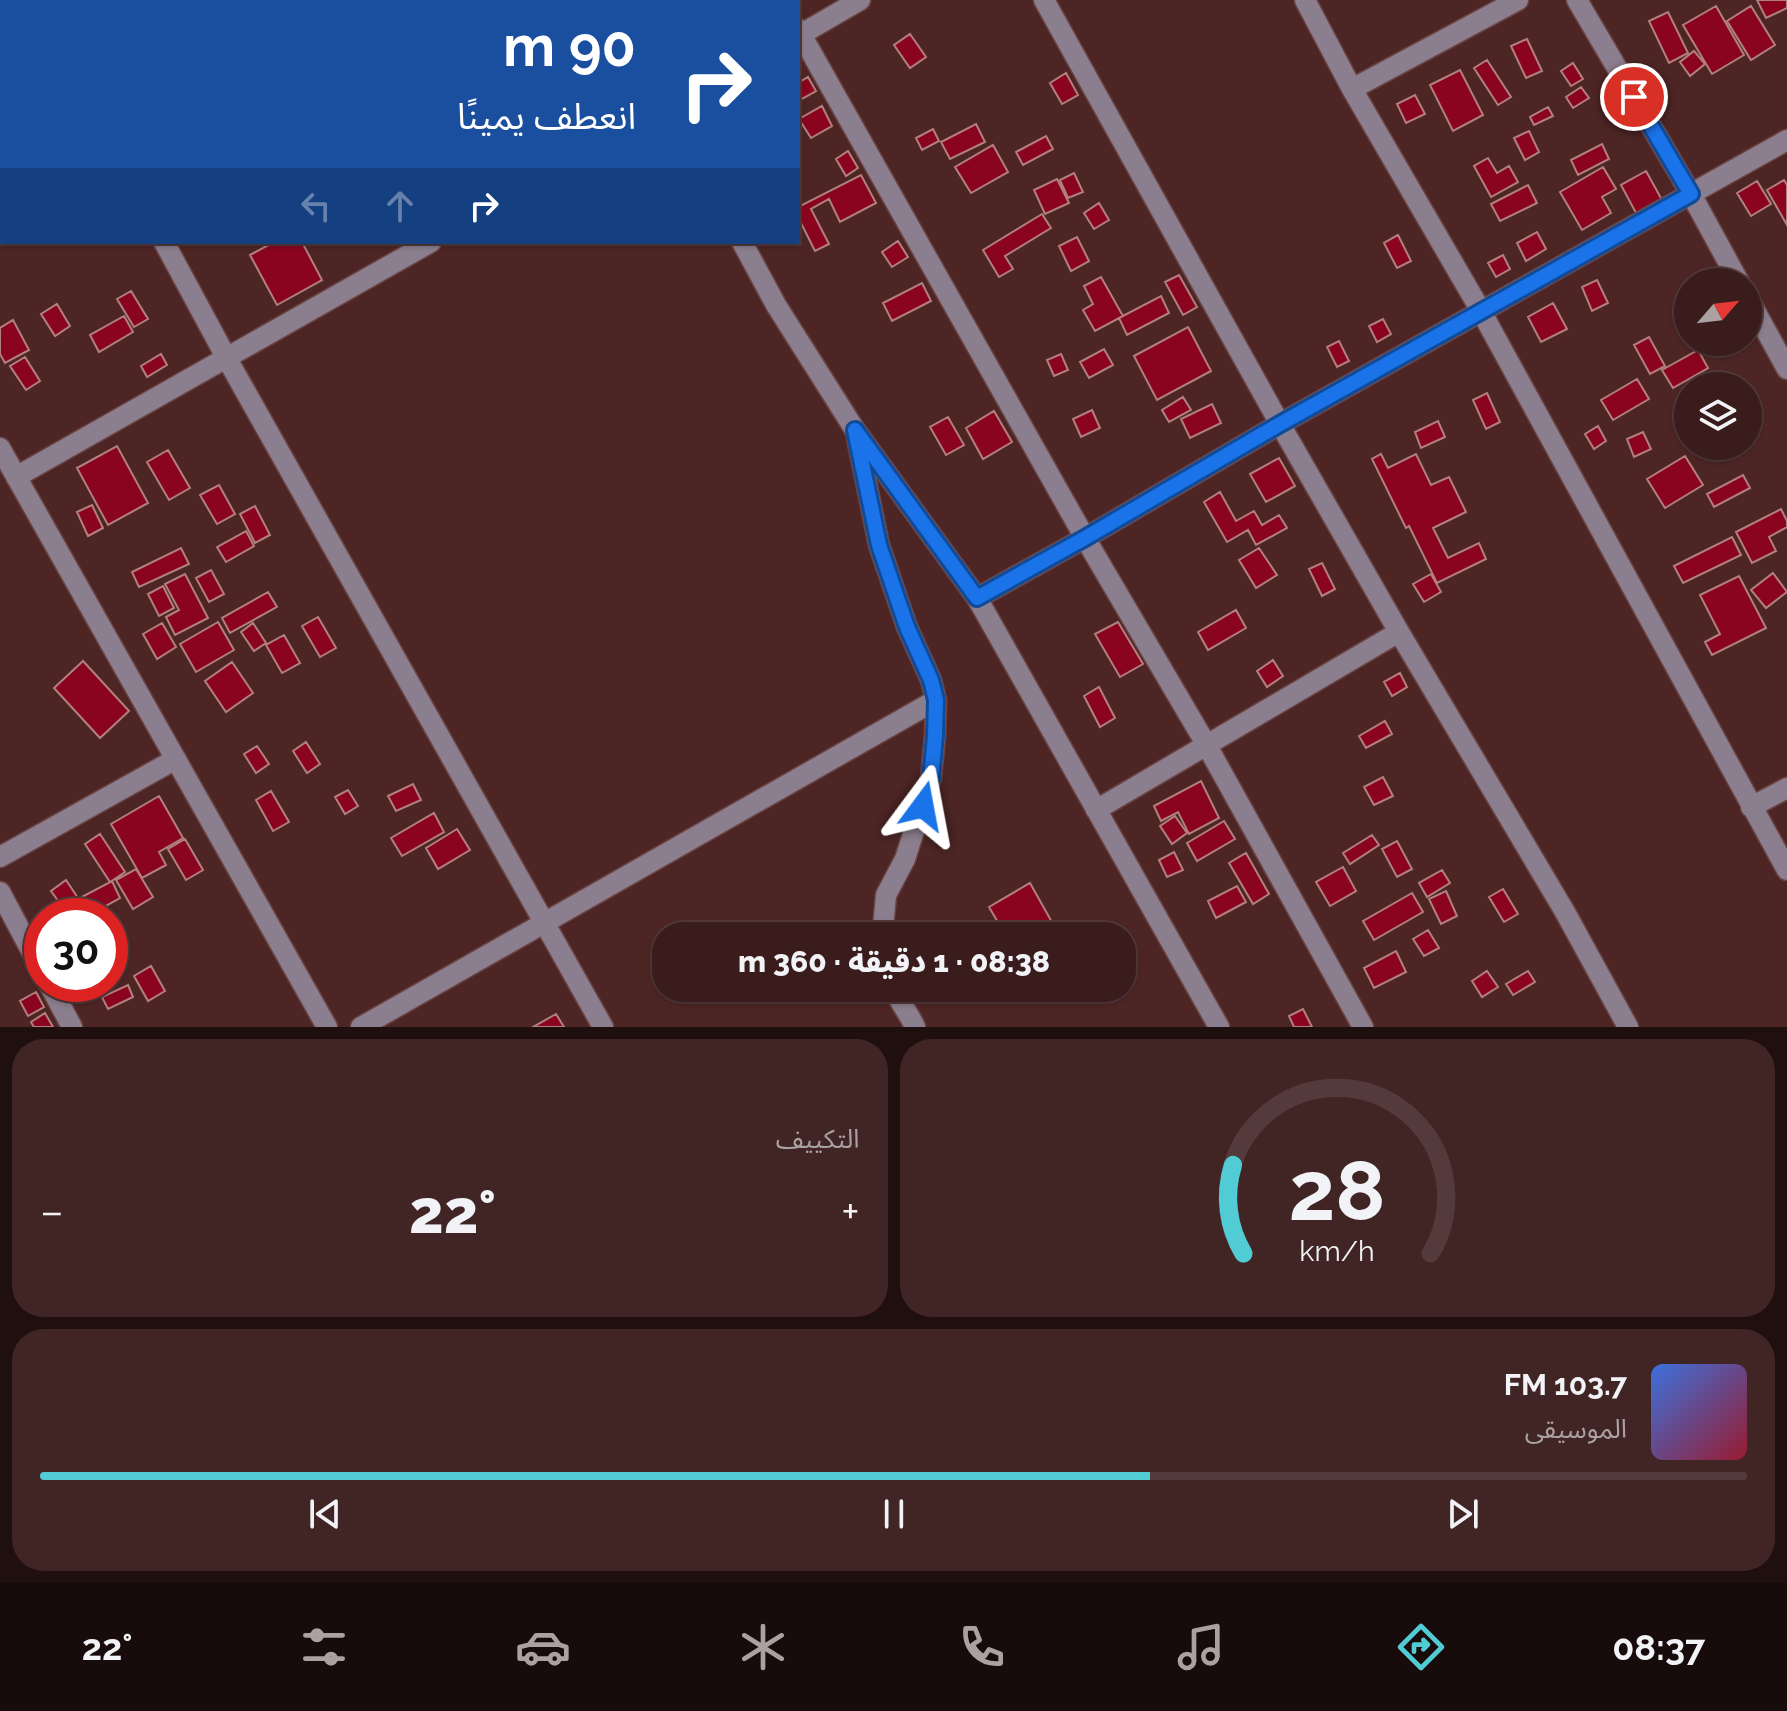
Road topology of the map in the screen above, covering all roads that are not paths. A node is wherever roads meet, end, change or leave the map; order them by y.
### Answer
1 (860, 0) edge
2 (1044, 0) edge
3 (1305, 0) edge
4 (1518, 0) edge
5 (1577, 0) edge
6 (800, 32) edge
7 (800, 35) edge
8 (1352, 89) junction
9 (1787, 140) edge
10 (1691, 194) junction
11 (165, 244) edge
12 (427, 244) edge
13 (743, 244) edge
14 (1731, 268) edge
15 (1481, 311) junction
16 (1762, 323) edge
17 (226, 357) junction
18 (1787, 369) edge
19 (1280, 424) junction
20 (855, 430) junction
21 (0, 448) edge
22 (16, 477) junction
23 (1085, 538) junction
24 (977, 598) junction
25 (1399, 632) junction
26 (936, 700) junction
27 (1206, 744) junction
28 (176, 759) junction
29 (1787, 788) edge
30 (1751, 807) junction
31 (1096, 810) junction
32 (0, 857) edge
33 (1787, 870) edge
34 (0, 892) edge
35 (884, 922) edge
36 (545, 923) junction
37 (24, 937) edge
38 (59, 1002) edge
39 (902, 1002) edge
40 (72, 1027) edge
41 (327, 1027) edge
42 (361, 1027) edge
43 (603, 1027) edge
44 (915, 1027) edge
45 (1219, 1027) edge
46 (1363, 1027) edge
47 (1628, 1027) edge

1 - 6 street
2 - 19 street
3 - 8 street
4 - 8 street
5 - 10 street
7 - 23 street
8 - 15 street
9 - 10 street
10 - 14 street
10 - 15 street
11 - 17 street
12 - 17 street
13 - 20 street
15 - 19 street
15 - 30 street
16 - 18 street
17 - 22 street
17 - 36 street
19 - 23 street
19 - 25 street
20 - 24 street
20 - 26 street
21 - 22 street
22 - 28 street
23 - 24 street
23 - 27 street
24 - 31 street
25 - 27 street
25 - 47 street
26 - 35 street
26 - 36 street
27 - 31 street
27 - 46 street
28 - 32 street
28 - 41 street
29 - 30 street
30 - 33 street
31 - 45 street
34 - 37 street
36 - 42 street
36 - 43 street
38 - 40 street
39 - 44 street

